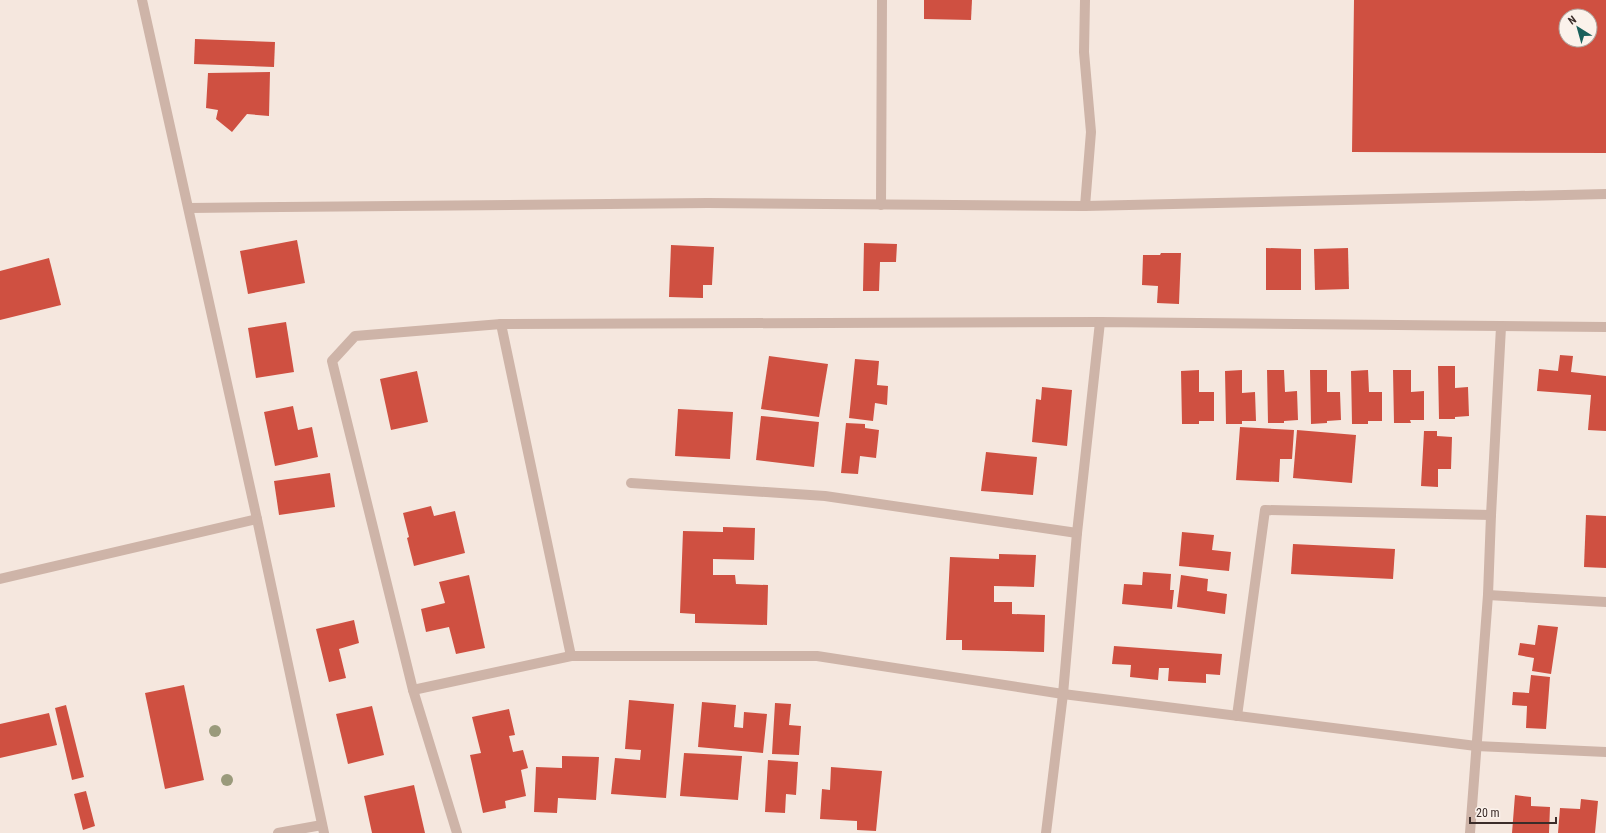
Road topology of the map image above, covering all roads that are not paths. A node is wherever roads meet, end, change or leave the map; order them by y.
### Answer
1 (142, 0) edge
2 (882, 0) edge
3 (1085, 0) edge
4 (1606, 194) edge
5 (881, 205) junction
6 (1085, 206) junction
7 (189, 208) junction
8 (1100, 322) junction
9 (501, 324) junction
10 (1502, 327) junction
11 (1606, 327) edge
12 (631, 483) dead end
13 (1491, 515) junction
14 (257, 519) junction
15 (1077, 533) junction
16 (0, 579) edge
17 (1488, 595) junction
18 (1606, 602) edge
19 (571, 656) junction
20 (413, 690) junction
21 (1063, 694) junction
22 (1237, 716) junction
23 (1476, 746) junction
24 (1606, 752) edge
25 (323, 829) edge
26 (278, 833) edge
27 (457, 833) edge
28 (1046, 833) edge
29 (1470, 833) edge

1 - 7 street
2 - 5 street
3 - 6 street
4 - 6 street
5 - 6 street
5 - 7 street
7 - 14 street
8 - 9 street
8 - 10 street
8 - 15 street
9 - 19 street
9 - 20 street
10 - 11 street
10 - 13 street
12 - 15 street
13 - 17 street
13 - 22 street
14 - 16 street
14 - 25 street
15 - 21 street
17 - 18 street
17 - 23 street
19 - 20 street
19 - 21 street
20 - 27 street
21 - 22 street
21 - 28 street
22 - 23 street
23 - 24 street
23 - 29 street
25 - 26 street

